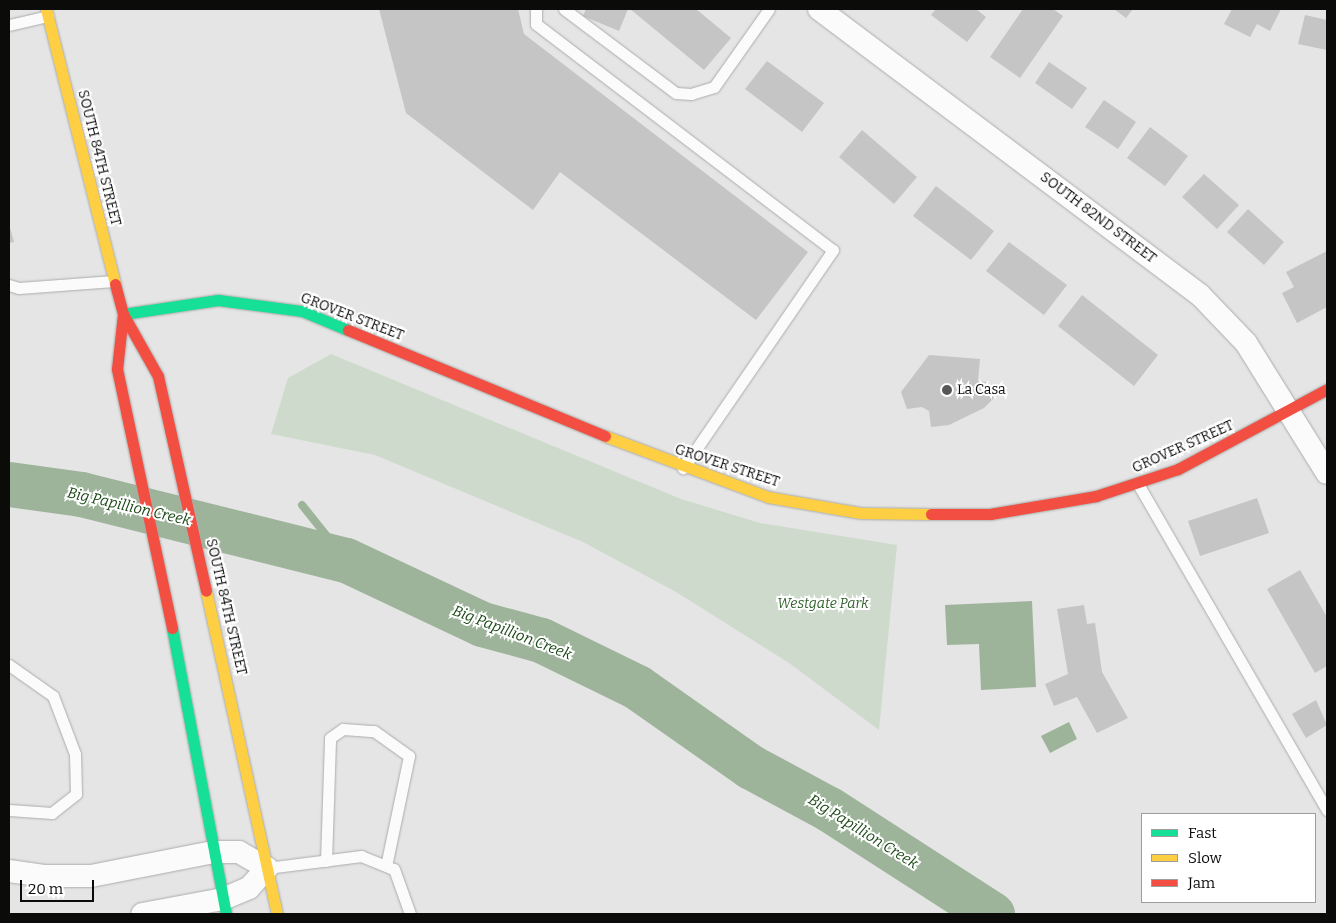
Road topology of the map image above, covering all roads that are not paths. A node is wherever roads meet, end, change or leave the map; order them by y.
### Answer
1 (536, 9) edge
2 (564, 9) edge
3 (769, 9) edge
4 (819, 9) edge
5 (47, 12) edge
6 (9, 25) edge
7 (114, 281) junction
8 (9, 285) edge
9 (122, 314) junction
10 (1327, 389) edge
11 (1290, 410) junction
12 (683, 468) junction
13 (1327, 474) edge
14 (1138, 484) junction
15 (9, 665) edge
16 (9, 810) edge
17 (1327, 810) edge
18 (213, 852) junction
19 (326, 861) junction
20 (386, 866) junction
21 (267, 868) junction
22 (9, 871) edge
23 (225, 907) edge
24 (142, 914) edge
25 (277, 914) edge
26 (410, 914) edge

1 - 12 lane
2 - 3 lane
4 - 11 street, SOUTH 82ND STREET
5 - 6 lane
5 - 7 main road, SOUTH 84TH STREET
7 - 8 lane
7 - 9 main road, SOUTH 84TH STREET
9 - 12 main road, GROVER STREET
9 - 18 main road, SOUTH 84TH STREET
9 - 21 main road, SOUTH 84TH STREET
10 - 11 main road, GROVER STREET
11 - 13 street, SOUTH 82ND STREET
11 - 14 main road, GROVER STREET
12 - 14 main road, GROVER STREET
14 - 17 lane
15 - 16 lane
18 - 21 street
18 - 22 street
18 - 23 main road, SOUTH 84TH STREET
19 - 20 lane
19 - 20 lane
19 - 21 lane
20 - 26 lane
21 - 23 street
21 - 25 main road, SOUTH 84TH STREET
23 - 24 street

